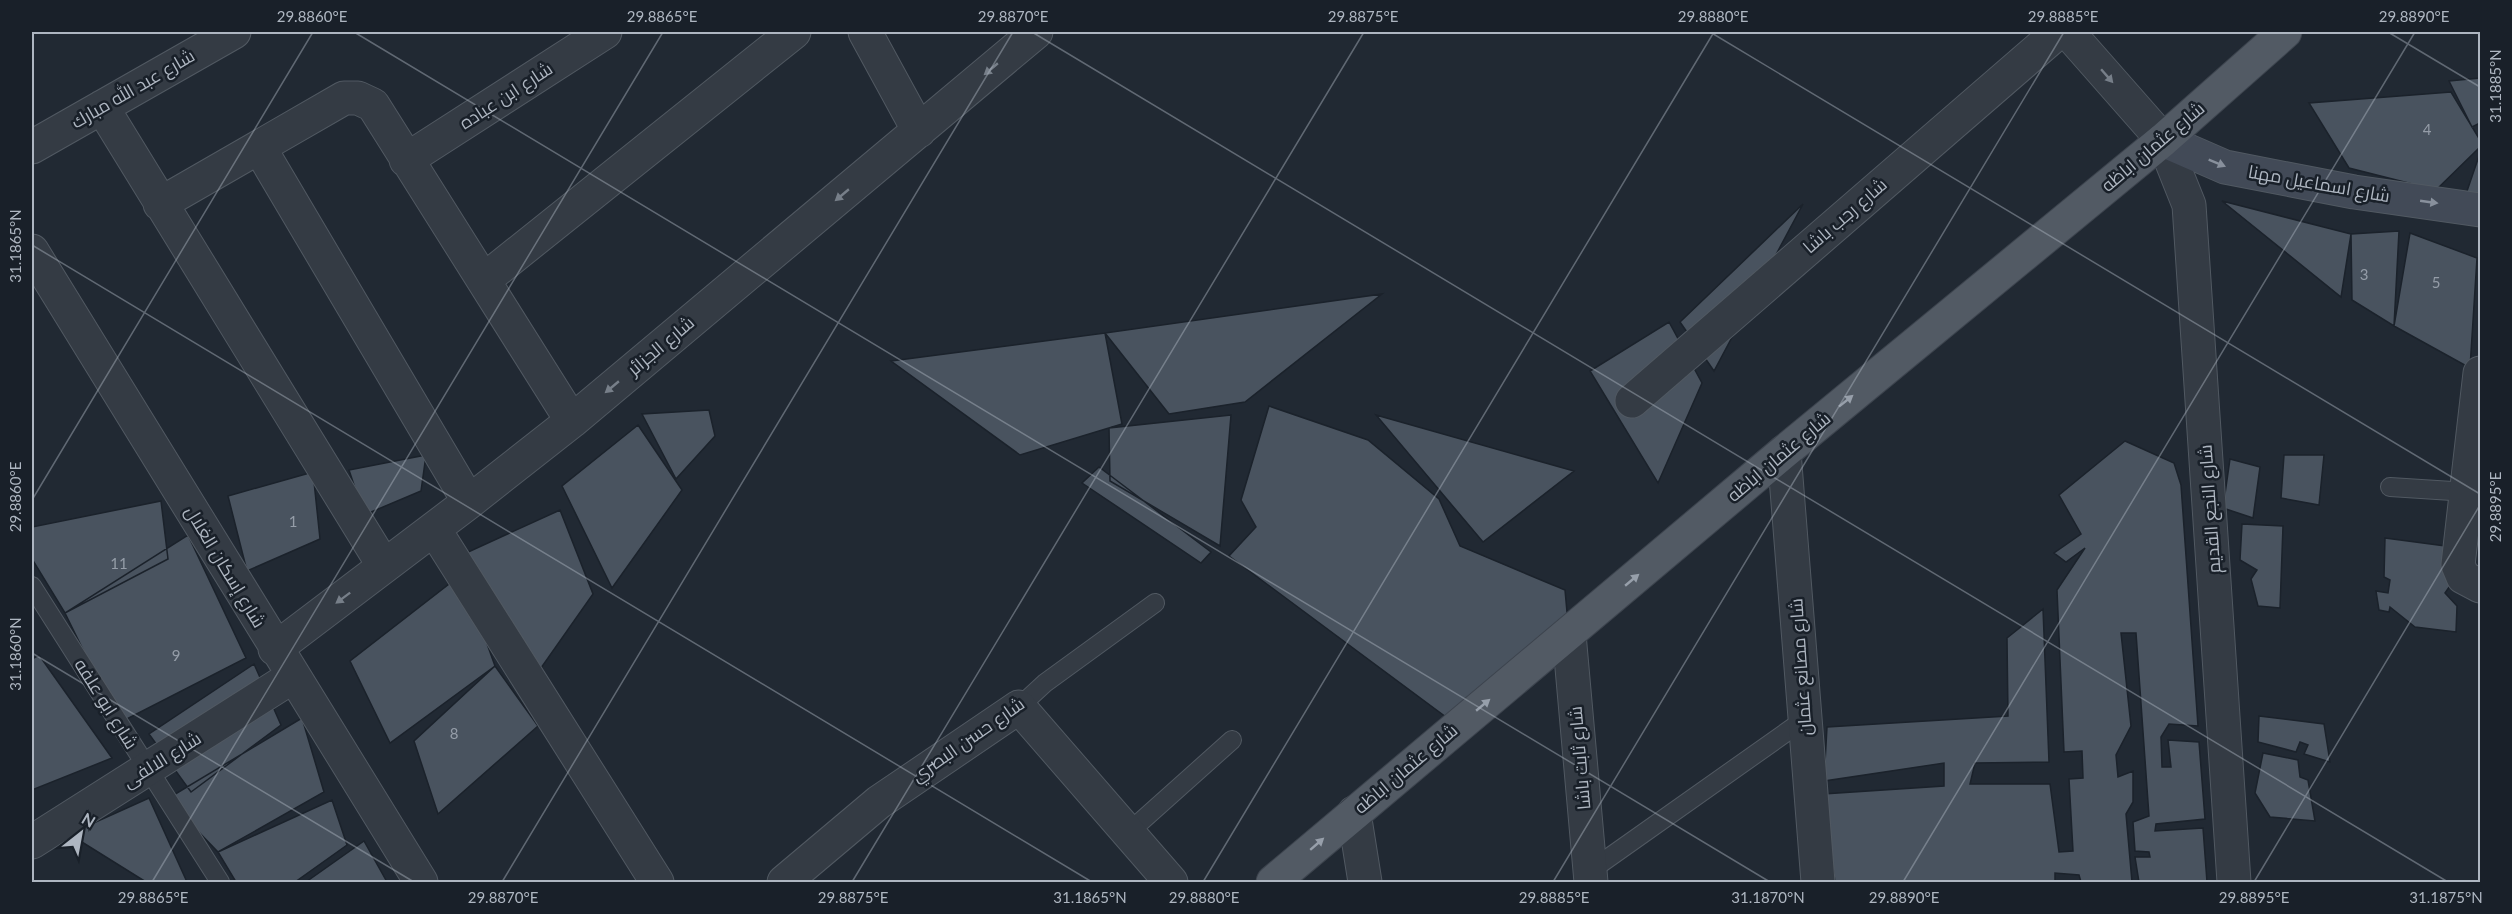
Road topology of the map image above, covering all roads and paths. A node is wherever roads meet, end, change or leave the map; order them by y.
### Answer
1 (234, 32) edge
2 (606, 32) edge
3 (794, 32) edge
4 (865, 32) edge
5 (1036, 32) edge
6 (2058, 32) edge
7 (2068, 32) edge
8 (2285, 32) edge
9 (102, 107) junction
10 (919, 131) junction
11 (2163, 141) junction
12 (32, 147) edge
13 (259, 147) junction
14 (406, 160) junction
15 (160, 204) junction
16 (2481, 210) edge
17 (37, 272) edge
18 (484, 280) junction
19 (2481, 373) edge
20 (1632, 401) dead end
21 (2479, 405) edge
22 (572, 421) junction
23 (1784, 452) junction
24 (2390, 487) dead end
25 (2468, 492) junction
26 (469, 502) junction
27 (434, 529) junction
28 (384, 567) junction
29 (32, 586) edge
30 (2481, 586) edge
31 (1155, 603) dead end
32 (1569, 633) junction
33 (275, 649) junction
34 (292, 677) junction
35 (1019, 707) junction
36 (1805, 719) junction
37 (1232, 740) dead end
38 (147, 769) junction
39 (1354, 813) junction
40 (1128, 833) junction
41 (32, 842) edge
42 (1590, 877) edge
43 (219, 882) edge
44 (421, 882) edge
45 (657, 882) edge
46 (784, 882) edge
47 (1171, 882) edge
48 (1273, 882) edge
49 (1365, 882) edge
50 (1818, 882) edge
51 (2235, 882) edge

1 - 9 street, شارع عبد الله مبارك
2 - 14 street, شارع ابن عباده
3 - 18 street
4 - 10 street
5 -> 10 street, شارع الجزائر
6 - 20 street, شارع رجب باشا
7 -> 11 street, شارع النجع القديم
8 - 11 main road, شارع عثمان اباظه
9 - 12 street, شارع عبد الله مبارك
9 - 15 street
10 -> 22 street, شارع الجزائر
11 -> 16 main road, شارع اسماعيل مهنا
23 -> 11 main road, شارع عثمان اباظه
11 - 51 street, شارع النجع القديم
13 - 14 street
13 - 15 street
13 - 26 street
14 - 18 street
15 - 28 street
17 - 33 street, شارع إسكان الغلال
18 - 22 street
19 - 21 street
21 - 25 street
22 - 26 street, شارع الجزائر
32 -> 23 main road, شارع عثمان اباظه
23 - 36 street, شارع مصانع عثمان
24 - 25 lane
25 - 30 street
26 - 27 street, شارع الجزائر
27 - 28 street, شارع الجزائر
27 - 45 street
28 -> 33 street, شارع الجزائر
29 - 38 lane, شارع ابو علفه
31 - 35 lane, شارع حسن البصري
39 -> 32 main road, شارع عثمان اباظه
32 - 42 street, شارع ثابت باشا
33 - 34 street, شارع إسكان الغلال
34 - 38 street, شارع الالفى
34 - 44 street, شارع إسكان الغلال
35 - 40 street
35 - 46 street, شارع حسن البصري
36 - 42 lane
36 - 50 street, شارع مصانع عثمان
37 - 40 lane
38 - 41 street, شارع الالفى
38 - 43 lane, شارع ابو علفه
48 -> 39 main road, شارع عثمان اباظه
39 - 49 street
40 - 47 street

